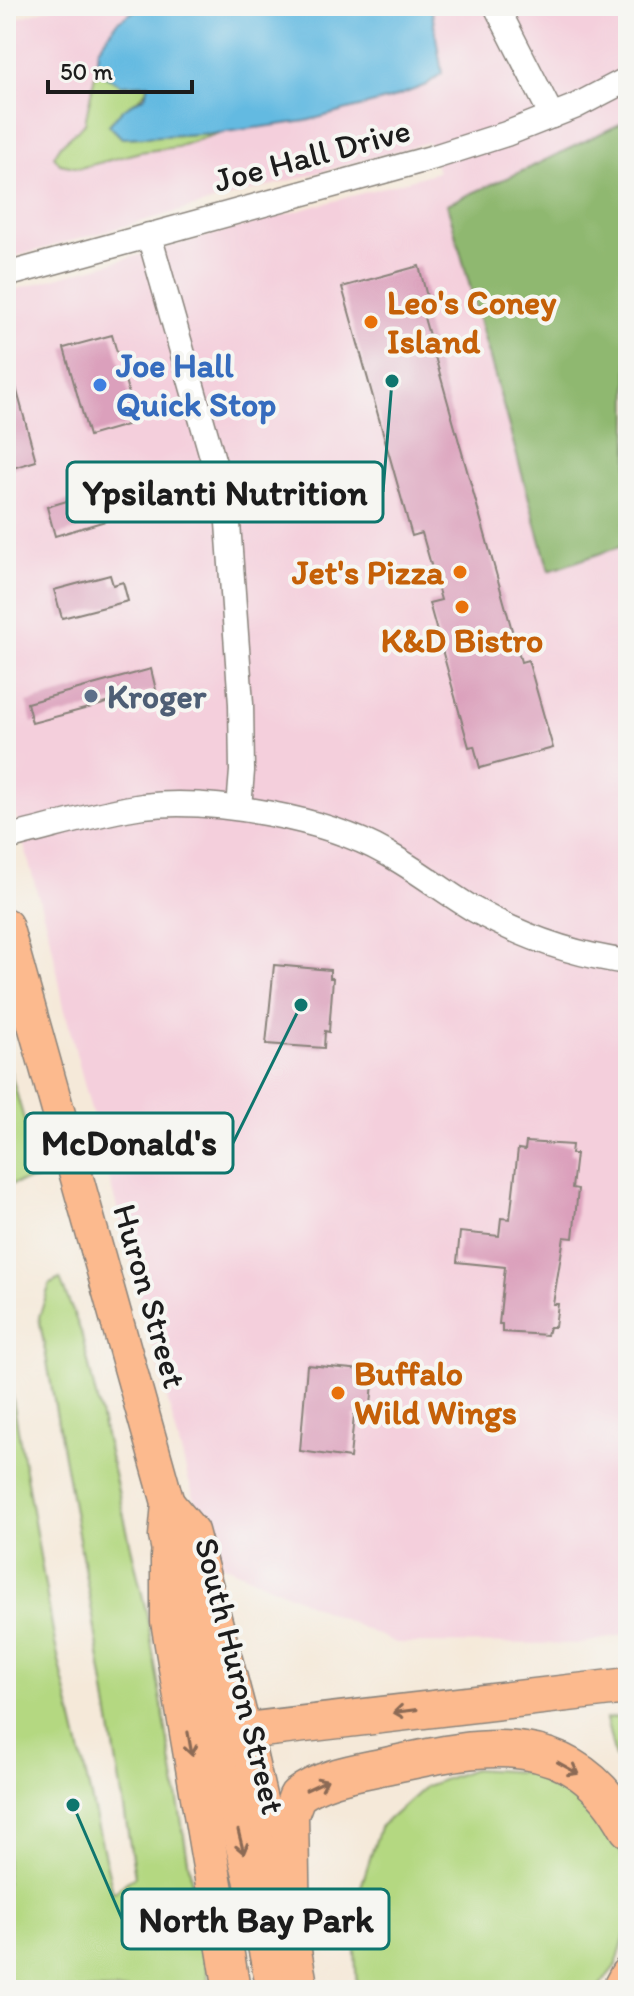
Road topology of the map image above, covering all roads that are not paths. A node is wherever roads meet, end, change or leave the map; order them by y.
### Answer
1 (496, 6) edge
2 (628, 79) edge
3 (552, 116) junction
4 (149, 235) junction
5 (6, 275) edge
6 (239, 808) junction
7 (6, 838) edge
8 (6, 925) edge
9 (628, 962) edge
10 (168, 1503) junction
11 (169, 1556) junction
12 (628, 1686) edge
13 (230, 1735) junction
14 (628, 1829) edge
15 (292, 1934) junction
16 (628, 1975) edge
17 (232, 1990) edge
18 (273, 1990) edge
19 (302, 1990) edge
20 (620, 1990) edge

1 - 3 street
2 - 3 street, Joe Hall Drive
3 - 4 street, Joe Hall Drive
4 - 5 street, Joe Hall Drive
4 - 6 street
6 - 7 street
6 - 9 street
8 - 10 main road, Huron Street
10 - 11 main road, South Huron Street
10 - 13 main road, South Huron Street
11 - 13 main road, South Huron Street
11 -> 17 highway
12 -> 13 highway
13 - 15 main road, South Huron Street
13 -> 18 main road, South Huron Street
15 -> 14 highway
15 - 19 main road, South Huron Street
16 - 20 highway

